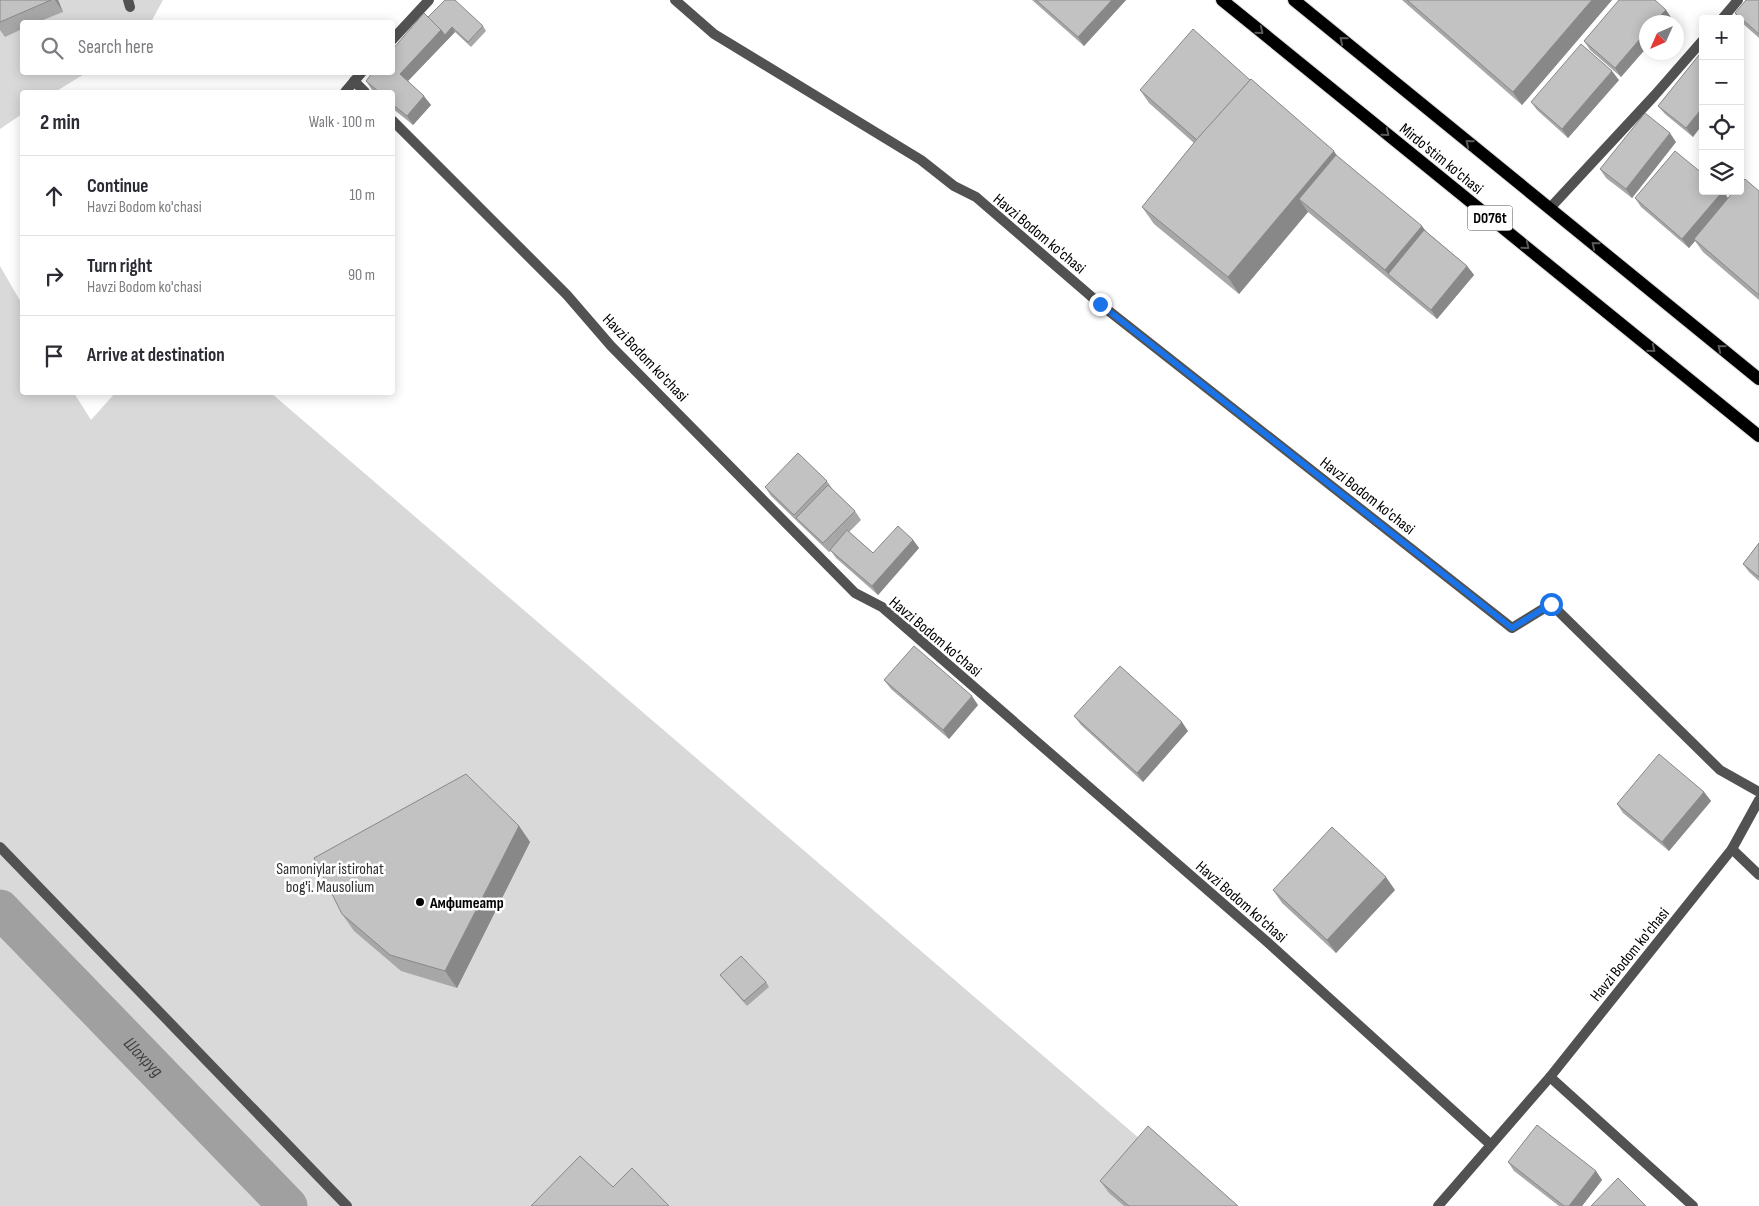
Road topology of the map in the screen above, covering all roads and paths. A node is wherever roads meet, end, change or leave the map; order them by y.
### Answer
1 (429, 0) edge
2 (675, 0) edge
3 (1222, 0) edge
4 (1294, 0) edge
5 (1738, 0) edge
6 (1725, 15) edge
7 (395, 37) edge
8 (1699, 45) edge
9 (359, 75) edge
10 (354, 81) junction
11 (347, 90) edge
12 (363, 90) edge
13 (395, 123) edge
14 (1550, 208) junction
15 (1759, 379) edge
16 (1759, 436) edge
17 (1759, 792) edge
18 (1759, 800) edge
19 (0, 847) edge
20 (1732, 849) junction
21 (1759, 875) edge
22 (1550, 1077) junction
23 (1490, 1144) junction
24 (347, 1206) edge
25 (1438, 1206) edge
26 (1694, 1206) edge

1 - 7 street
2 - 17 street, Havzi Bodom ko'chasi
3 -> 16 main road, Mirdo'stim ko'chasi / D076t
14 -> 4 main road, Mirdo'stim ko'chasi / D076t
5 - 6 street
8 - 14 street
9 - 10 street
10 - 11 street
10 - 12 street
13 - 23 street, Havzi Bodom ko'chasi
15 -> 14 main road, Mirdo'stim ko'chasi / D076t
18 - 20 street, Havzi Bodom ko'chasi
19 - 24 street
20 - 21 street
20 - 22 street, Havzi Bodom ko'chasi
22 - 23 street, Havzi Bodom ko'chasi
22 - 26 street
23 - 25 street, Havzi Bodom ko'chasi

